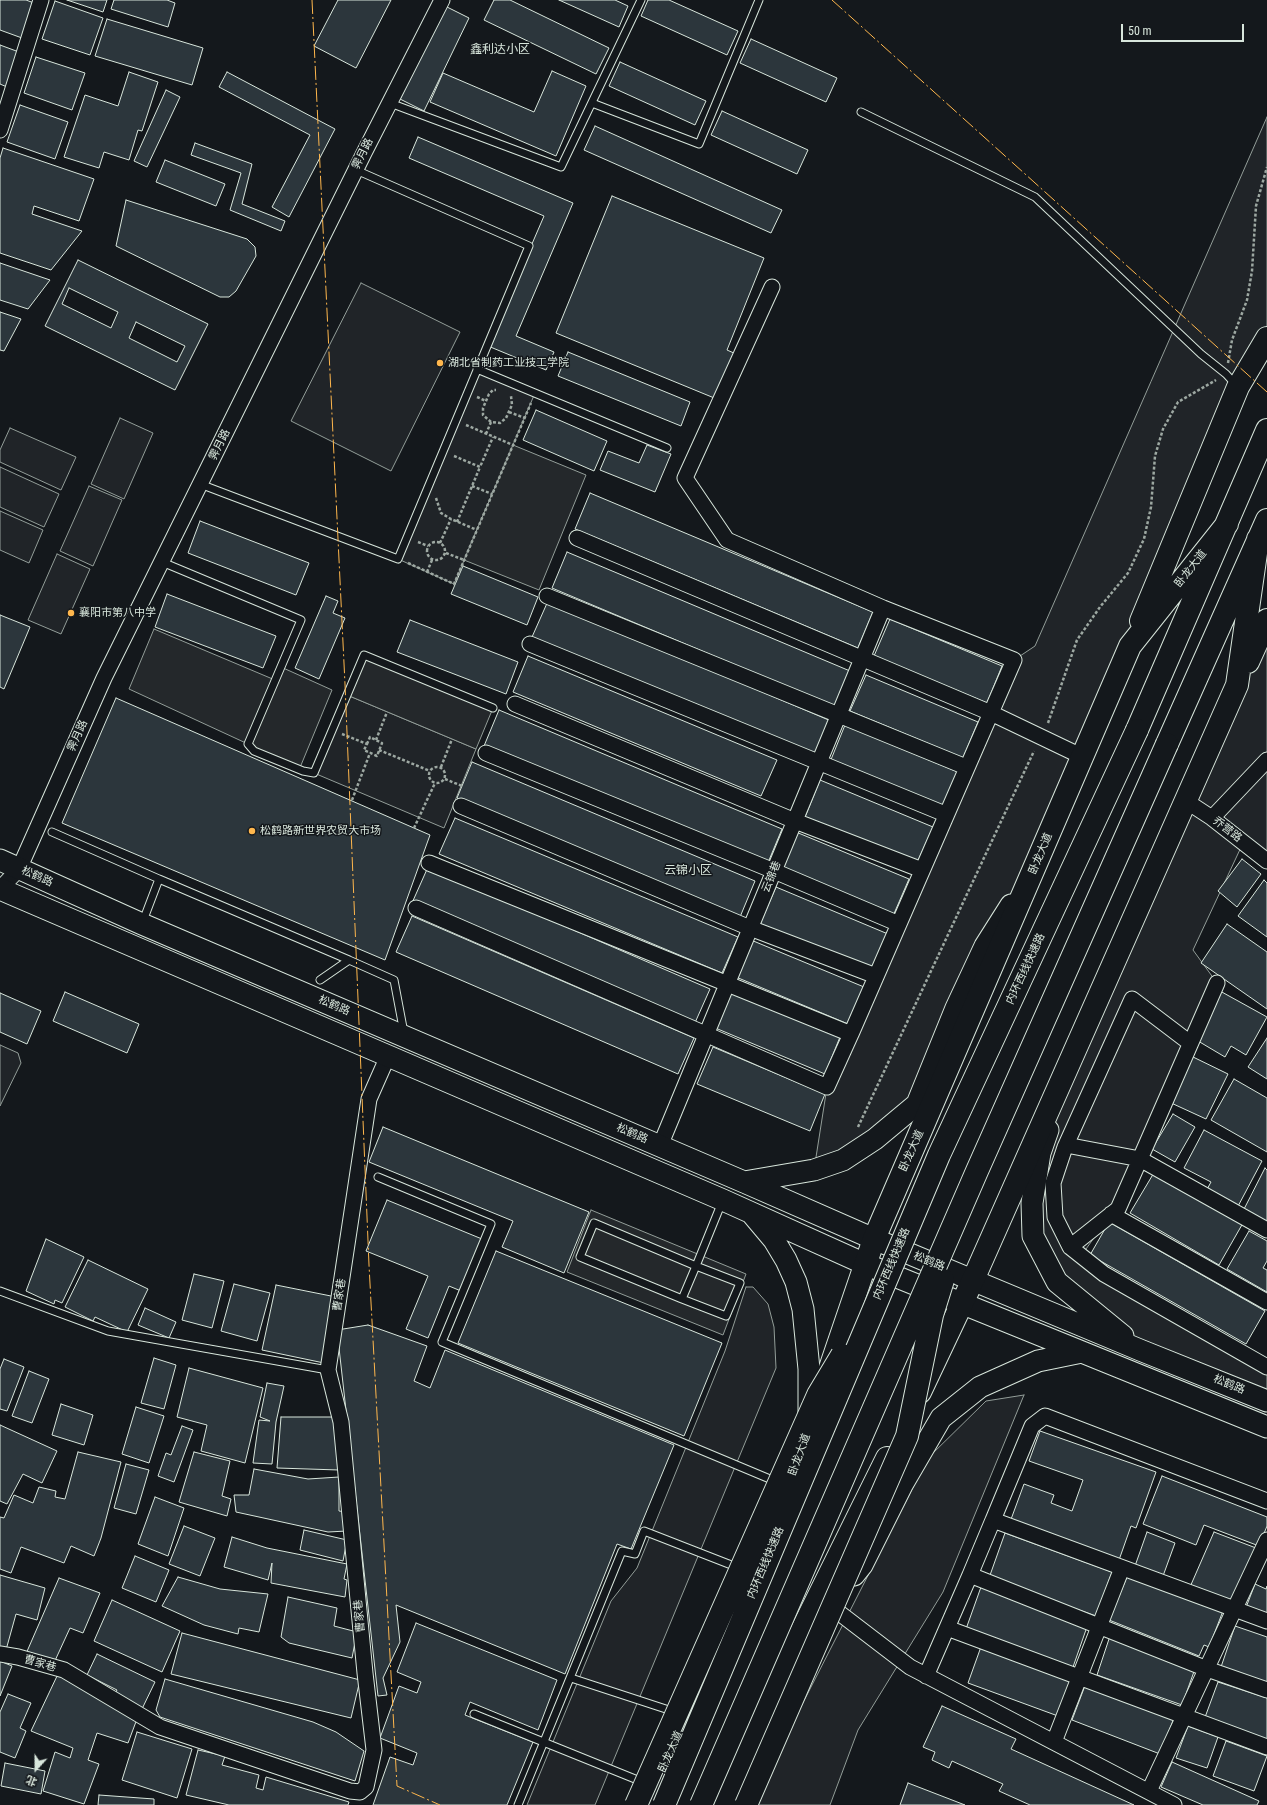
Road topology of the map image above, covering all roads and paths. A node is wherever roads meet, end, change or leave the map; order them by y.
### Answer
1 (41, 0) edge
2 (442, 0) edge
3 (641, 0) edge
4 (759, 0) edge
5 (390, 103) junction
6 (592, 103) junction
7 (861, 112) dead end
8 (0, 130) edge
9 (1267, 167) edge
10 (356, 170) junction
11 (772, 287) dead end
12 (1267, 338) edge
13 (477, 369) junction
14 (1232, 380) junction
15 (498, 390) dead end
16 (535, 393) junction
17 (508, 394) dead end
18 (1267, 411) edge
19 (509, 412) junction
20 (525, 418) junction
21 (456, 421) junction
22 (491, 422) junction
23 (1267, 430) edge
24 (486, 434) junction
25 (493, 437) junction
26 (513, 446) junction
27 (667, 448) dead end
28 (1258, 451) junction
29 (450, 462) dead end
30 (480, 467) junction
31 (200, 484) junction
32 (472, 486) junction
33 (437, 494) dead end
34 (492, 494) junction
35 (450, 519) junction
36 (457, 522) junction
37 (1227, 524) junction
38 (477, 530) junction
39 (1263, 530) edge
40 (577, 538) dead end
41 (440, 543) junction
42 (446, 553) junction
43 (398, 559) junction
44 (432, 560) junction
45 (464, 560) junction
46 (162, 562) junction
47 (427, 572) junction
48 (547, 596) dead end
49 (883, 608) junction
50 (1267, 620) edge
51 (530, 644) dead end
52 (1130, 646) junction
53 (862, 659) junction
54 (1237, 685) junction
55 (515, 704) dead end
56 (493, 708) dead end
57 (387, 712) dead end
58 (991, 713) junction
59 (838, 716) junction
60 (333, 730) junction
61 (1137, 730) joint
62 (1041, 737) junction
63 (452, 739) dead end
64 (376, 740) junction
65 (367, 744) junction
66 (379, 750) junction
67 (370, 753) junction
68 (486, 753) dead end
69 (1083, 757) junction
70 (1267, 760) edge
71 (819, 764) junction
72 (966, 767) junction
73 (441, 768) junction
74 (430, 771) junction
75 (444, 778) junction
76 (435, 783) junction
77 (462, 786) dead end
78 (352, 800) dead end
79 (1186, 801) junction
80 (461, 806) dead end
81 (946, 814) junction
82 (1212, 818) junction
83 (795, 821) junction
84 (414, 828) dead end
85 (52, 832) dead end
86 (0, 860) edge
87 (1267, 861) edge
88 (429, 863) dead end
89 (1035, 867) junction
90 (19, 868) junction
91 (922, 870) junction
92 (774, 871) junction
93 (159, 880) junction
94 (0, 889) edge
95 (416, 908) dead end
96 (142, 924) junction
97 (899, 924) junction
98 (750, 928) junction
99 (349, 960) junction
100 (876, 976) junction
101 (320, 980) dead end
102 (1217, 983) dead end
103 (727, 985) junction
104 (707, 1034) junction
105 (851, 1034) junction
106 (405, 1037) junction
107 (1190, 1043) junction
108 (388, 1056) junction
109 (1063, 1076) junction
110 (856, 1133) dead end
111 (1066, 1145) junction
112 (660, 1146) junction
113 (939, 1155) junction
114 (1140, 1159) junction
115 (977, 1171) junction
116 (378, 1177) dead end
117 (744, 1182) junction
118 (723, 1200) junction
119 (750, 1212) junction
120 (1112, 1214) junction
121 (1267, 1230) edge
122 (874, 1239) junction
123 (1070, 1247) junction
124 (865, 1264) junction
125 (696, 1266) junction
126 (973, 1280) junction
127 (0, 1291) edge
128 (682, 1298) junction
129 (963, 1302) junction
130 (1267, 1302) edge
131 (1140, 1350) junction
132 (1082, 1352) junction
133 (1267, 1367) edge
134 (328, 1370) junction
135 (1267, 1401) edge
136 (1267, 1427) edge
137 (792, 1479) junction
138 (1267, 1501) edge
139 (993, 1520) junction
140 (1267, 1540) edge
141 (1122, 1568) junction
142 (750, 1573) junction
143 (970, 1575) junction
144 (829, 1605) junction
145 (1234, 1609) junction
146 (1267, 1621) edge
147 (1100, 1626) junction
148 (947, 1628) junction
149 (793, 1648) junction
150 (0, 1654) edge
151 (1207, 1668) junction
152 (926, 1676) junction
153 (1080, 1677) junction
154 (571, 1678) junction
155 (1267, 1690) edge
156 (474, 1714) dead end
157 (687, 1716) junction
158 (1185, 1716) junction
159 (544, 1742) junction
160 (1054, 1742) junction
161 (1267, 1747) edge
162 (648, 1791) edge
163 (1149, 1791) junction
164 (518, 1805) edge
165 (636, 1805) edge
166 (664, 1805) edge
167 (701, 1805) edge
168 (725, 1805) edge
169 (746, 1805) edge
170 (1174, 1805) edge

1 - 8 street
2 - 5 street, 霁月路
3 - 6 lane
4 - 6 lane
5 - 6 lane
5 - 10 street, 霁月路
7 - 14 lane
9 - 14 path
10 - 13 lane
10 - 31 street, 霁月路
11 - 49 street
12 - 14 highway
13 - 16 lane
13 - 21 lane
14 - 52 highway
14 - 62 path
15 - 22 path
16 - 20 path
16 - 27 lane
17 - 19 path
18 - 28 highway
19 - 20 path
19 - 22 path
20 - 26 path
21 - 24 path
21 - 43 lane
22 - 24 path
23 - 28 highway, 卧龙大道
24 - 25 path
25 - 26 path
25 - 30 path
26 - 34 path
28 - 37 highway, 卧龙大道
29 - 30 path
30 - 32 path
31 - 43 lane
31 - 46 street, 霁月路
32 - 34 path
32 - 36 path
33 - 35 path
34 - 38 path
35 - 36 path
35 - 41 path
36 - 38 path
37 - 52 highway, 卧龙大道
37 - 61 highway, 卧龙大道
38 - 45 path
39 - 54 highway
39 - 115 highway, bridge
40 - 53 street
41 - 42 path
41 - 44 path
42 - 44 path
42 - 45 path
43 - 47 path
44 - 47 path
45 - 47 path
46 - 60 lane
46 - 90 street, 霁月路
48 - 59 street
49 - 53 street, 云锦巷
49 - 58 street
50 - 54 highway
51 - 71 street
52 - 69 highway, 卧龙大道
53 - 58 street
53 - 59 street, 云锦巷
54 - 79 highway
55 - 83 street
56 - 60 lane
57 - 64 path
58 - 62 street
58 - 72 street
59 - 71 street, 云锦巷
59 - 72 street
60 - 65 path
61 - 113 highway, 内环西线快速路, bridge
62 - 69 street
62 - 110 path
63 - 73 path
64 - 65 path
64 - 66 path
65 - 67 path
66 - 67 path
66 - 74 path
67 - 78 path
68 - 92 street
69 - 89 highway, 卧龙大道
70 - 82 street
71 - 81 street
71 - 83 street, 云锦巷
72 - 81 street
73 - 74 path
73 - 75 path
74 - 76 path
75 - 76 path
75 - 77 path
76 - 84 path
79 - 82 street, 乔营路
79 - 109 highway
80 - 98 street
81 - 91 street
82 - 87 street, 乔营路
83 - 91 street
83 - 92 street, 云锦巷
85 - 93 lane
86 - 90 main road, 松鹤路
88 - 103 street
89 - 117 main road
89 - 122 highway, 卧龙大道
90 - 94 street, 霁月路
90 - 96 main road, 松鹤路
91 - 97 street
92 - 97 street
92 - 98 street, 云锦巷
93 - 96 lane
93 - 99 lane
94 - 108 main road
95 - 104 street
96 - 106 main road, 松鹤路
97 - 100 street
98 - 100 street
98 - 103 street, 云锦巷
99 - 101 lane
99 - 106 lane
100 - 105 street
102 - 107 street
103 - 104 street, 云锦巷
103 - 105 street
104 - 105 street
104 - 112 street, 云锦巷
106 - 112 main road, 松鹤路
107 - 111 street
107 - 114 street
108 - 118 main road
108 - 134 street, 曹家巷
109 - 126 highway
109 - 131 main road
111 - 114 street
111 - 123 street
112 - 117 main road, 松鹤路
113 - 162 highway, bridge
113 - 166 highway, 内环西线快速路, bridge
114 - 120 street
114 - 121 street
115 - 167 highway, bridge
115 - 169 highway, bridge
116 - 137 lane
117 - 122 main road, 松鹤路
118 - 119 main road
118 - 125 lane
119 - 124 main road
119 - 137 main road
120 - 123 street
120 - 130 street
122 - 124 highway, 卧龙大道
122 - 126 main road, 松鹤路
123 - 133 street
124 - 129 main road
124 - 137 highway, 卧龙大道
125 - 128 lane
125 - 128 lane
125 - 128 lane
126 - 129 highway
126 - 131 main road, 松鹤路
127 - 134 lane
129 - 132 main road
129 - 149 highway
131 - 135 main road, 松鹤路
132 - 136 main road
132 - 144 main road
134 - 150 street, 曹家巷
137 - 142 highway, 卧龙大道
138 - 139 street
139 - 141 street
139 - 143 street
140 - 145 street
141 - 145 street
141 - 147 street
142 - 154 lane
142 - 157 highway, 卧龙大道
143 - 147 street
143 - 148 street
144 - 149 main road
144 - 152 street
145 - 146 street
145 - 151 street
147 - 151 street
147 - 153 street
148 - 152 street
148 - 153 street
149 - 168 highway
151 - 155 street
151 - 158 street
152 - 160 street
153 - 158 street
153 - 160 street
154 - 157 lane
154 - 159 lane
156 - 159 lane
157 - 162 highway, 卧龙大道
158 - 161 street
158 - 163 street
159 - 162 lane
159 - 164 lane
160 - 163 street
162 - 165 highway, bridge
163 - 170 street

